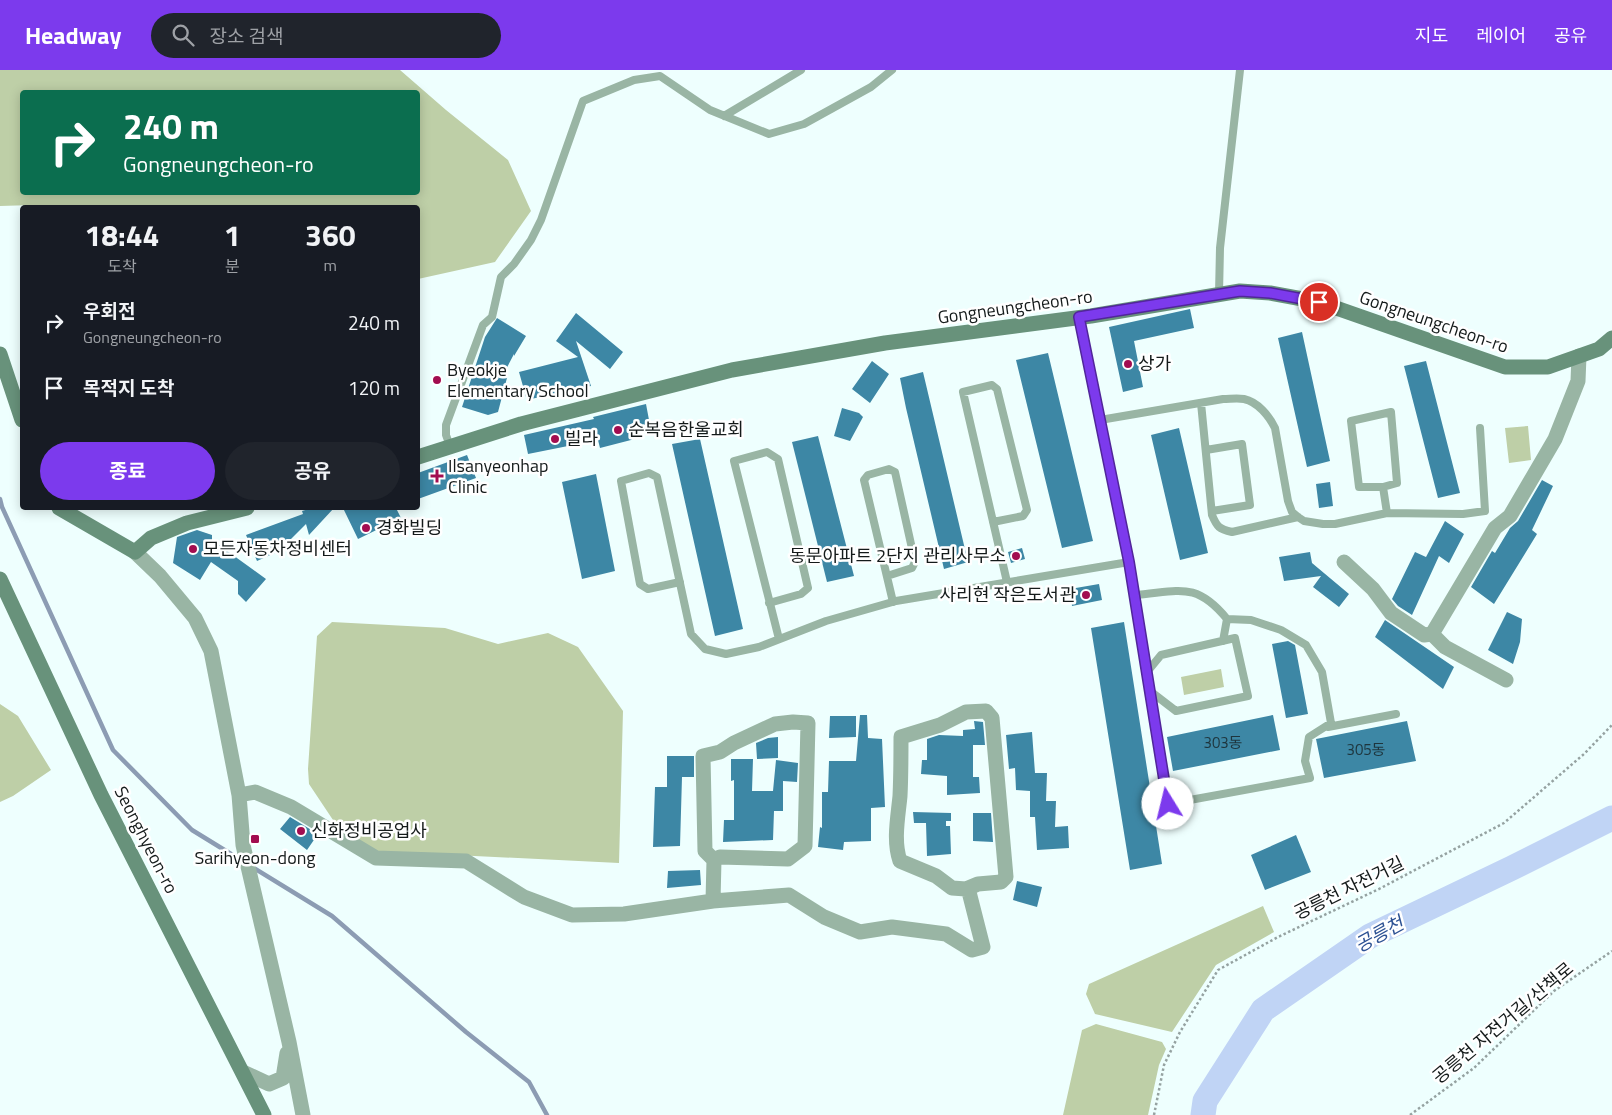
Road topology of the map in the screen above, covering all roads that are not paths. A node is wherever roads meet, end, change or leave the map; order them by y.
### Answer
1 (801, 70) edge
2 (892, 70) edge
3 (1240, 70) edge
4 (660, 73) edge
5 (724, 116) junction
6 (1219, 294) junction
7 (1079, 317) junction
8 (1612, 338) edge
9 (0, 354) edge
10 (1579, 356) junction
11 (1201, 403) junction
12 (20, 414) edge
13 (1100, 420) junction
14 (1480, 428) dead end
15 (450, 446) junction
16 (1206, 450) junction
17 (420, 456) edge
18 (1383, 487) junction
19 (63, 510) edge
20 (239, 510) edge
21 (1212, 510) junction
22 (1388, 513) junction
23 (1298, 517) junction
24 (993, 522) junction
25 (135, 552) junction
26 (1129, 562) junction
27 (1344, 562) dead end
28 (887, 576) junction
29 (0, 579) edge
30 (680, 582) junction
31 (1007, 582) junction
32 (1134, 595) junction
33 (893, 602) junction
34 (769, 603) junction
35 (1227, 620) junction
36 (1432, 634) junction
37 (779, 639) junction
38 (1223, 641) junction
39 (1147, 672) junction
40 (1506, 680) dead end
41 (1150, 691) junction
42 (1396, 714) dead end
43 (1323, 728) junction
44 (239, 795) junction
45 (714, 860) junction
46 (968, 888) junction
47 (713, 901) junction
48 (288, 1042) junction
49 (243, 1072) junction
50 (264, 1115) edge
51 (303, 1115) edge

1 - 5 lane
2 - 5 lane
3 - 6 lane
4 - 5 lane
4 - 15 lane
6 - 7 street, Gongneungcheon-ro
6 - 10 street, Gongneungcheon-ro
7 - 13 lane
7 - 15 street, Gongneungcheon-ro
8 - 10 street, Gongneungcheon-ro
9 - 12 street
10 - 36 street
11 - 13 lane
11 - 16 lane
11 - 23 lane
13 - 26 lane
14 - 22 lane
15 - 17 street, Gongneungcheon-ro
16 - 21 lane
16 - 21 lane
18 - 18 lane
18 - 22 lane
19 - 25 street
20 - 25 street
21 - 23 lane
22 - 23 lane
24 - 24 lane
24 - 31 lane
25 - 44 street
26 - 31 lane
26 - 32 lane
27 - 36 street
28 - 28 lane
28 - 33 lane
29 - 49 street, Seonghyeon-ro
30 - 30 lane
30 - 37 lane
31 - 33 lane
32 - 35 lane
32 - 39 lane
33 - 37 lane
34 - 34 lane
34 - 37 lane
35 - 38 lane
35 - 43 lane
36 - 40 street
38 - 39 lane
38 - 41 lane
39 - 41 lane
41 - 43 lane
42 - 43 lane
44 - 47 street
44 - 48 street
45 - 45 street
45 - 47 street
46 - 46 street
46 - 47 street
48 - 49 street
48 - 51 street
49 - 50 street, Seonghyeon-ro

